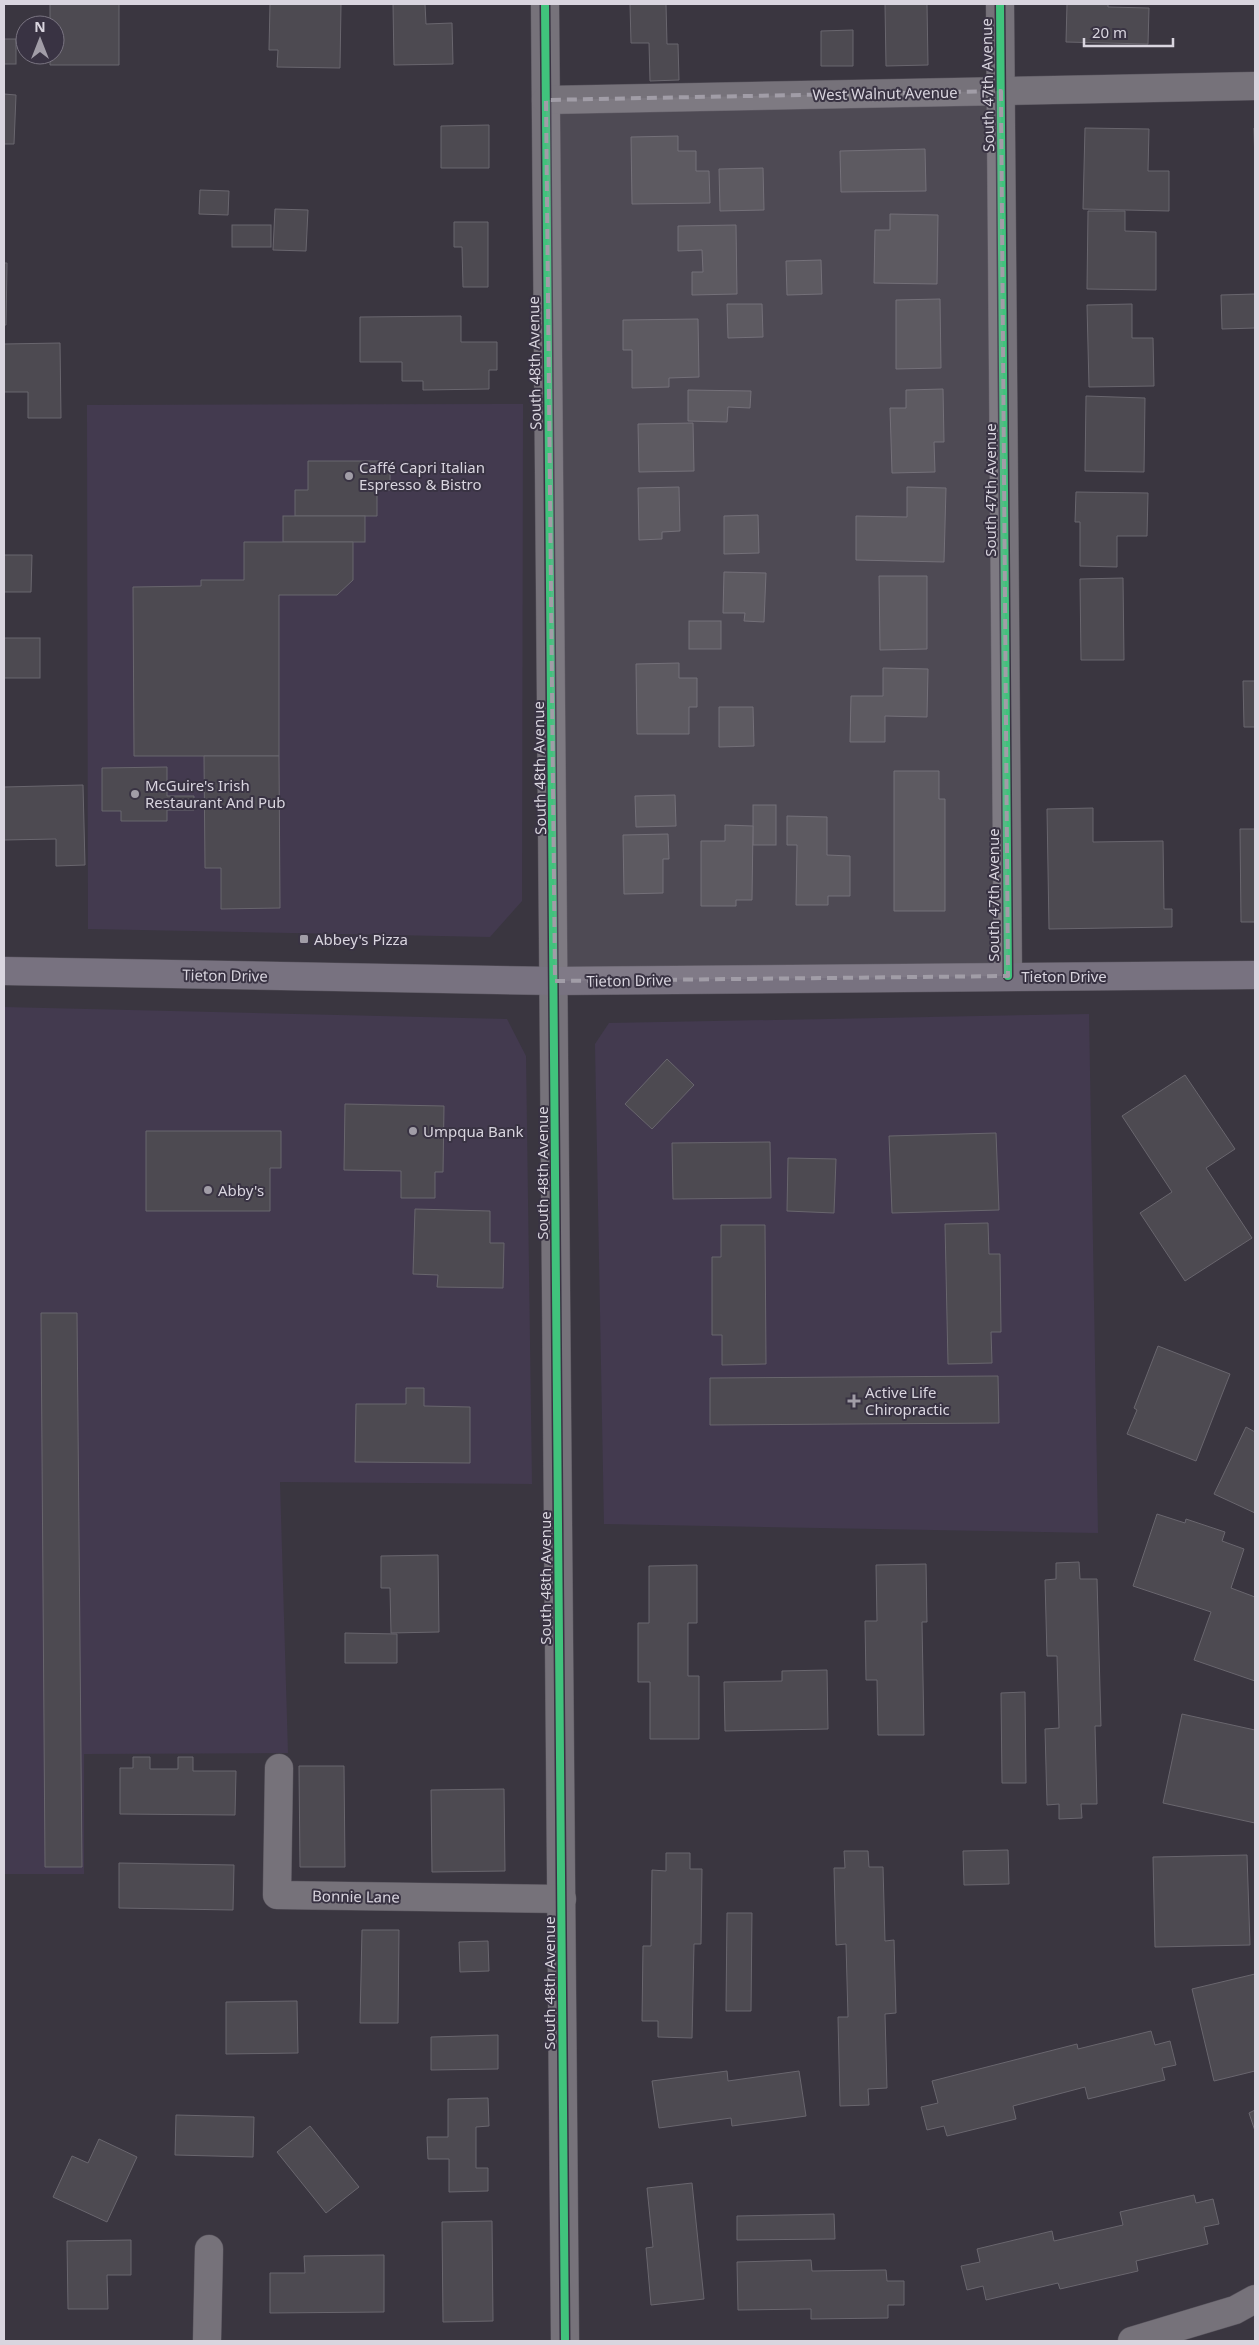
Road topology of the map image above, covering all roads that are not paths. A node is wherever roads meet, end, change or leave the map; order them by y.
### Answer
1 (545, 4) edge
2 (1000, 4) edge
3 (1255, 86) edge
4 (1001, 91) junction
5 (546, 100) junction
6 (4, 971) edge
7 (1255, 975) edge
8 (1008, 976) junction
9 (555, 981) junction
10 (279, 1768) dead end
11 (562, 1899) junction
12 (209, 2249) dead end
13 (1255, 2299) edge
14 (207, 2341) edge
15 (565, 2341) edge
16 (1132, 2341) edge

1 - 5 street, South 48th Avenue
2 - 4 street, South 47th Avenue
3 - 4 street, West Walnut Avenue
4 - 5 street, West Walnut Avenue
4 - 8 street, South 47th Avenue
5 - 9 street, South 48th Avenue
6 - 9 main road, Tieton Drive
7 - 8 main road, Tieton Drive
8 - 9 main road, Tieton Drive
9 - 11 street, South 48th Avenue
10 - 11 street, Bonnie Lane
11 - 15 street, South 48th Avenue
12 - 14 street
13 - 16 street

